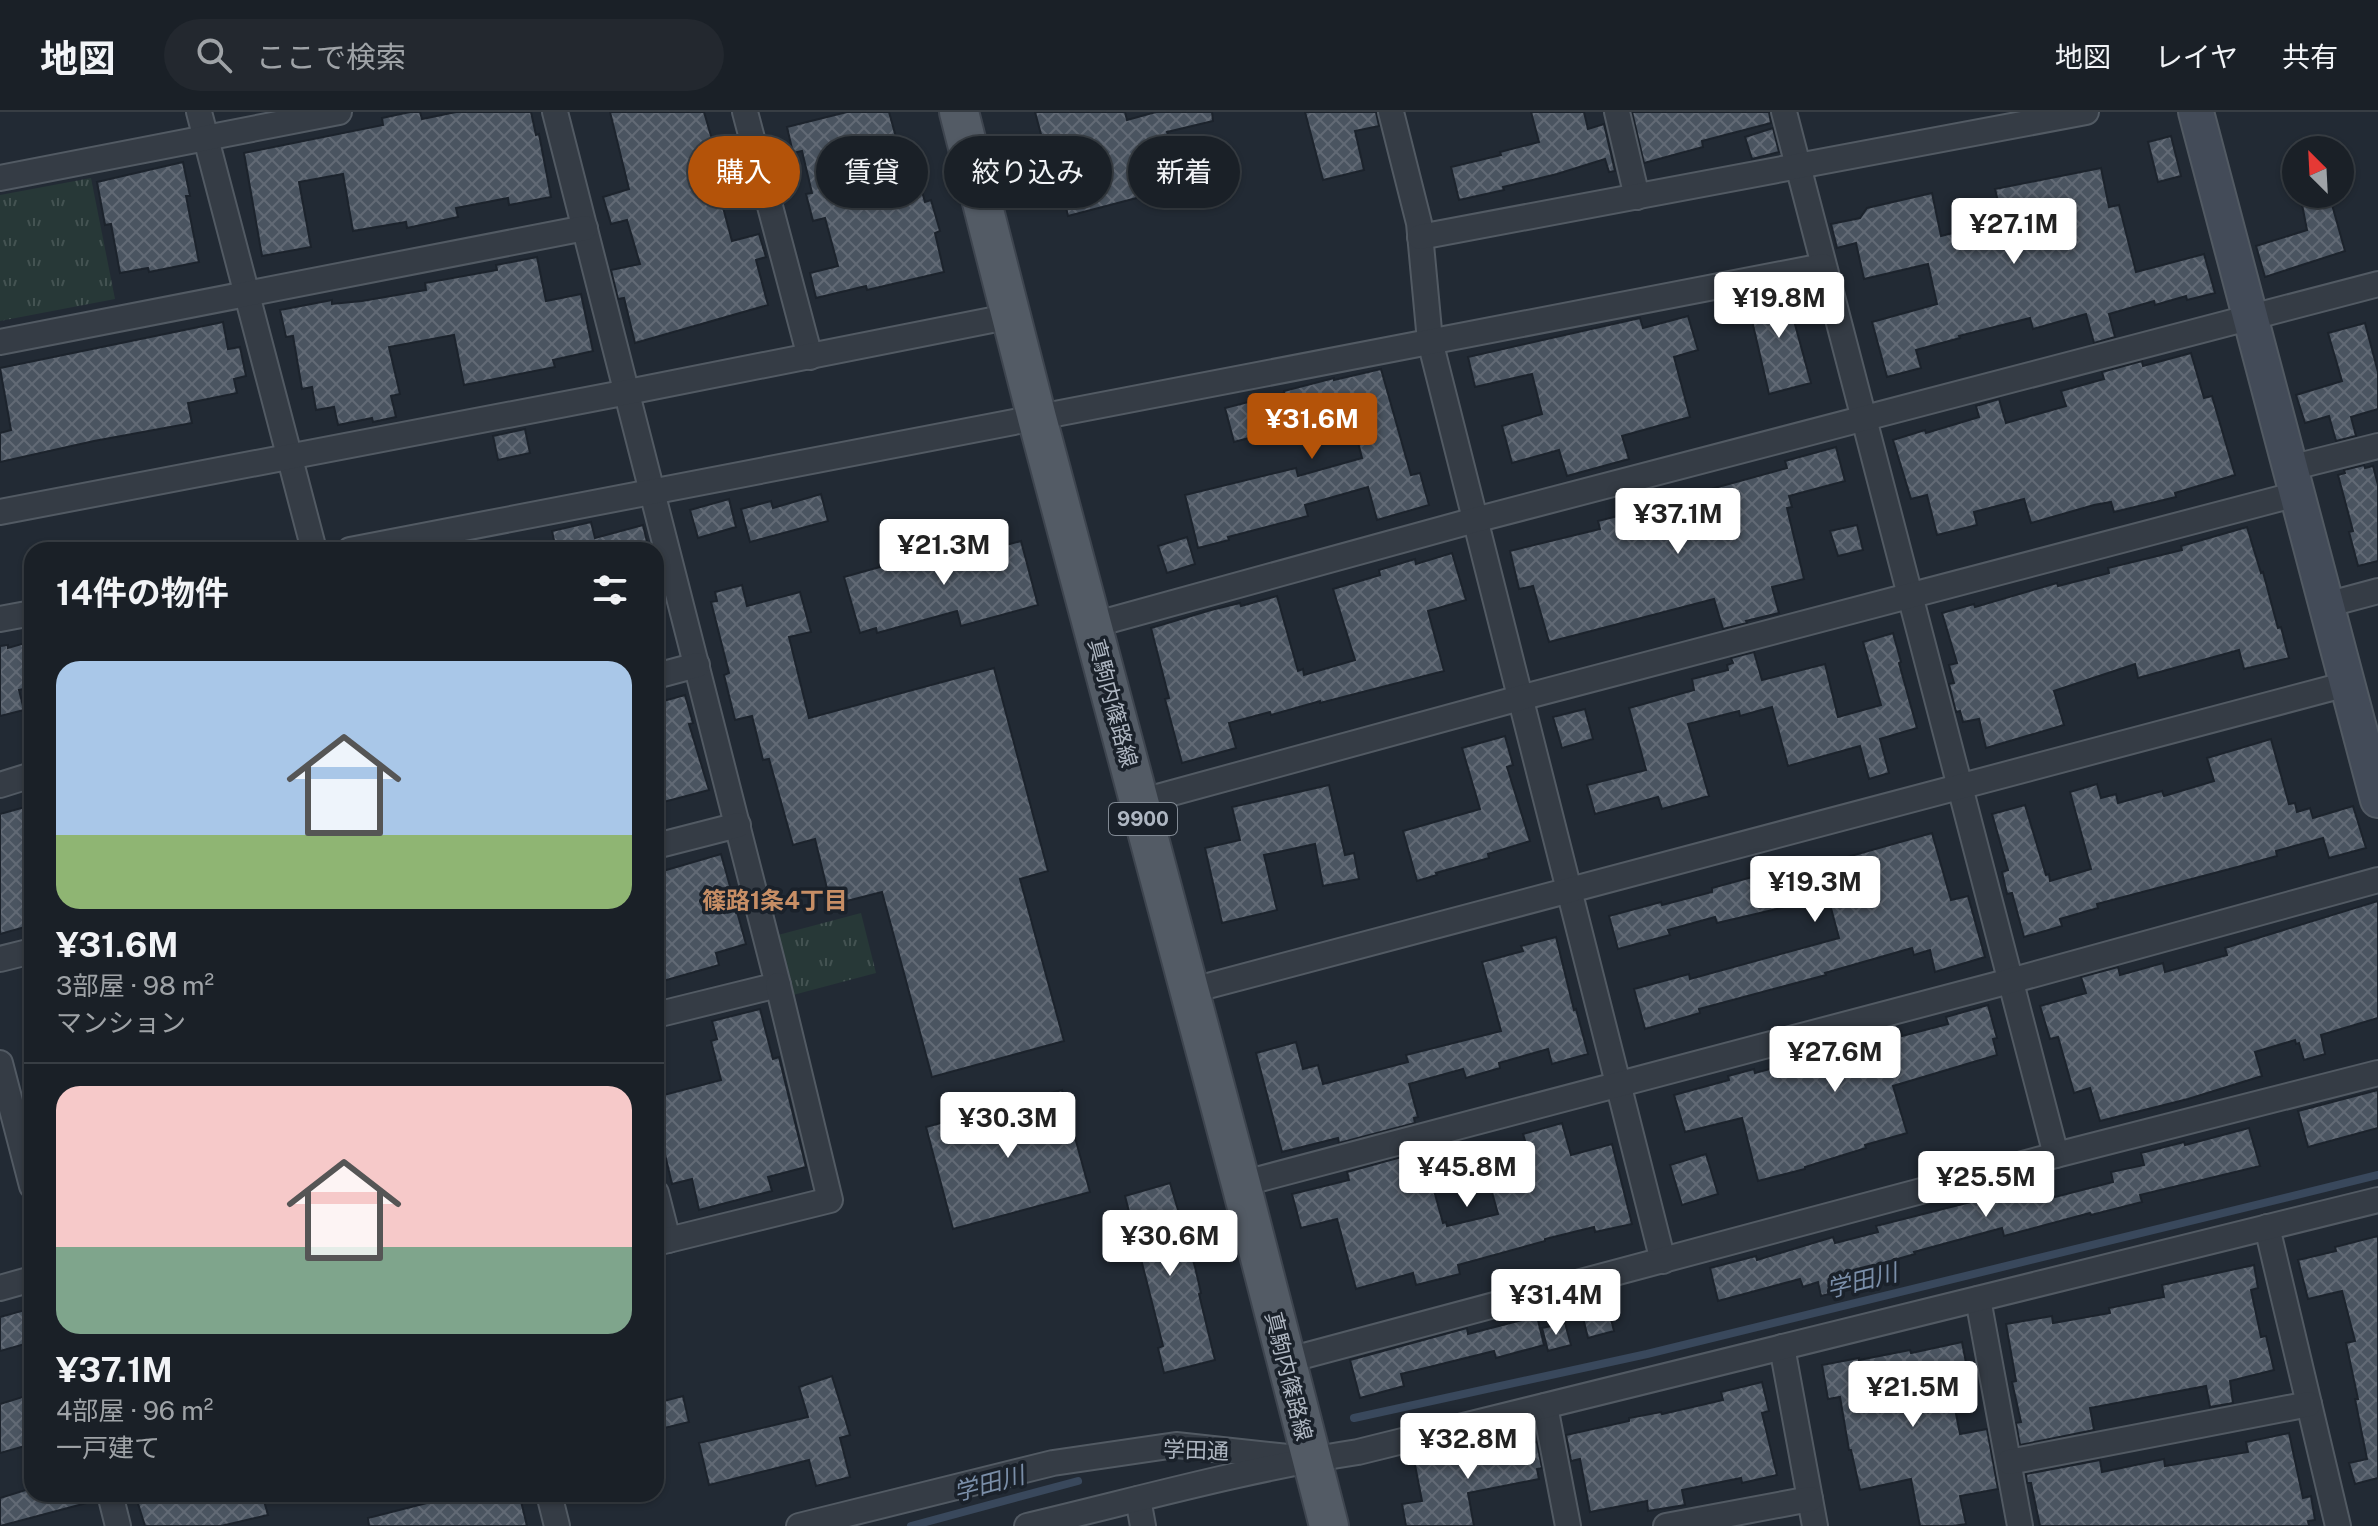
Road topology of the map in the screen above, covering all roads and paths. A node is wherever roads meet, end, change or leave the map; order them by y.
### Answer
1 (199, 112) edge
2 (339, 112) edge
3 (555, 112) edge
4 (745, 112) edge
5 (959, 112) edge
6 (1391, 112) edge
7 (1617, 112) edge
8 (1784, 112) edge
9 (2086, 112) edge
10 (2196, 112) edge
11 (1974, 123) edge
12 (205, 137) junction
13 (1798, 168) junction
14 (0, 178) edge
15 (1637, 197) junction
16 (585, 228) junction
17 (1420, 237) junction
18 (1823, 266) junction
19 (2378, 284) edge
20 (247, 293) junction
21 (1012, 316) junction
22 (2250, 318) junction
23 (1430, 341) junction
24 (0, 342) edge
25 (810, 357) junction
26 (628, 392) junction
27 (1037, 418) junction
28 (1863, 418) junction
29 (2378, 446) edge
30 (290, 456) junction
31 (2293, 481) junction
32 (653, 490) junction
33 (0, 512) edge
34 (1475, 520) junction
35 (312, 542) edge
36 (390, 542) edge
37 (2378, 591) edge
38 (1909, 595) junction
39 (2326, 605) junction
40 (24, 614) edge
41 (0, 619) edge
42 (1093, 625) junction
43 (697, 665) junction
44 (664, 674) edge
45 (2347, 684) junction
46 (1520, 698) junction
47 (2370, 741) edge
48 (24, 778) edge
49 (0, 785) edge
50 (1960, 788) junction
51 (2378, 800) edge
52 (1139, 802) junction
53 (738, 825) junction
54 (664, 844) edge
55 (2378, 880) edge
56 (1569, 890) junction
57 (24, 953) edge
58 (0, 959) edge
59 (2010, 981) junction
60 (778, 985) junction
61 (1189, 991) junction
62 (664, 1013) edge
63 (0, 1063) edge
64 (2378, 1073) edge
65 (1618, 1085) junction
66 (22, 1110) edge
67 (2056, 1155) junction
68 (1241, 1184) junction
69 (2378, 1200) edge
70 (2267, 1227) junction
71 (664, 1241) edge
72 (1663, 1261) junction
73 (24, 1281) edge
74 (0, 1288) edge
75 (1978, 1299) junction
76 (1782, 1347) junction
77 (1285, 1361) junction
78 (2309, 1404) junction
79 (1545, 1406) junction
80 (1310, 1459) junction
81 (2009, 1462) junction
82 (1138, 1499) junction
83 (1810, 1499) junction
84 (112, 1502) edge
85 (551, 1502) edge
86 (118, 1526) edge
87 (557, 1526) edge
88 (799, 1526) edge
89 (1027, 1526) edge
90 (1143, 1526) edge
91 (1329, 1526) edge
92 (1568, 1526) edge
93 (1666, 1526) edge
94 (1815, 1526) edge
95 (2020, 1526) edge
96 (2338, 1526) edge

1 - 12 street
2 - 12 street
3 - 16 street
4 - 25 street
5 - 21 main road, 真駒内篠路線 / 9900
6 - 17 street
7 - 15 street
8 - 13 street
9 - 11 street
10 - 22 street
11 - 13 street
12 - 14 street
12 - 20 street
13 - 15 street
13 - 18 street
15 - 17 street
16 - 20 street
16 - 26 street
17 - 23 street
18 - 23 street
18 - 28 street
19 - 22 street
20 - 24 street
20 - 30 street
21 - 25 street
21 - 27 main road, 真駒内篠路線 / 9900
22 - 28 street
22 - 31 street
23 - 27 street
23 - 34 street
25 - 26 street
26 - 30 street
26 - 32 street
27 - 32 street
27 - 42 main road, 真駒内篠路線 / 9900
28 - 34 street
28 - 38 street
29 - 31 street
30 - 33 street
30 - 35 street
31 - 38 street
31 - 39 street
32 - 36 street
32 - 43 street
34 - 42 street
34 - 46 street
37 - 39 street
38 - 46 street
38 - 50 street
39 - 45 street
40 - 41 street
42 - 52 main road, 真駒内篠路線 / 9900
43 - 44 street
43 - 53 street
45 - 47 street
45 - 50 street
46 - 52 street
46 - 56 street
47 - 51 street
48 - 49 street
50 - 56 street
50 - 59 street
52 - 61 main road, 真駒内篠路線 / 9900
53 - 54 street
53 - 60 street
55 - 59 street
56 - 61 street
56 - 65 street
57 - 58 street
59 - 65 street
59 - 67 street
60 - 62 street
60 - 71 street
61 - 68 main road, 真駒内篠路線 / 9900
63 - 66 street
64 - 67 street
65 - 68 street
65 - 72 street
67 - 72 street
68 - 77 main road, 真駒内篠路線 / 9900
69 - 70 street
70 - 75 street
70 - 78 street
72 - 77 street
73 - 74 street
75 - 76 street
75 - 81 street
76 - 79 street
76 - 83 street
77 - 80 main road, 真駒内篠路線 / 9900
78 - 81 street
78 - 96 street
79 - 80 street
79 - 92 street
80 - 82 street, 学田通
80 - 88 street, 学田通
80 - 91 main road, 真駒内篠路線 / 9900
81 - 95 street
82 - 89 street, 学田通
82 - 90 street
83 - 93 street
83 - 94 street
84 - 86 street
85 - 87 street

